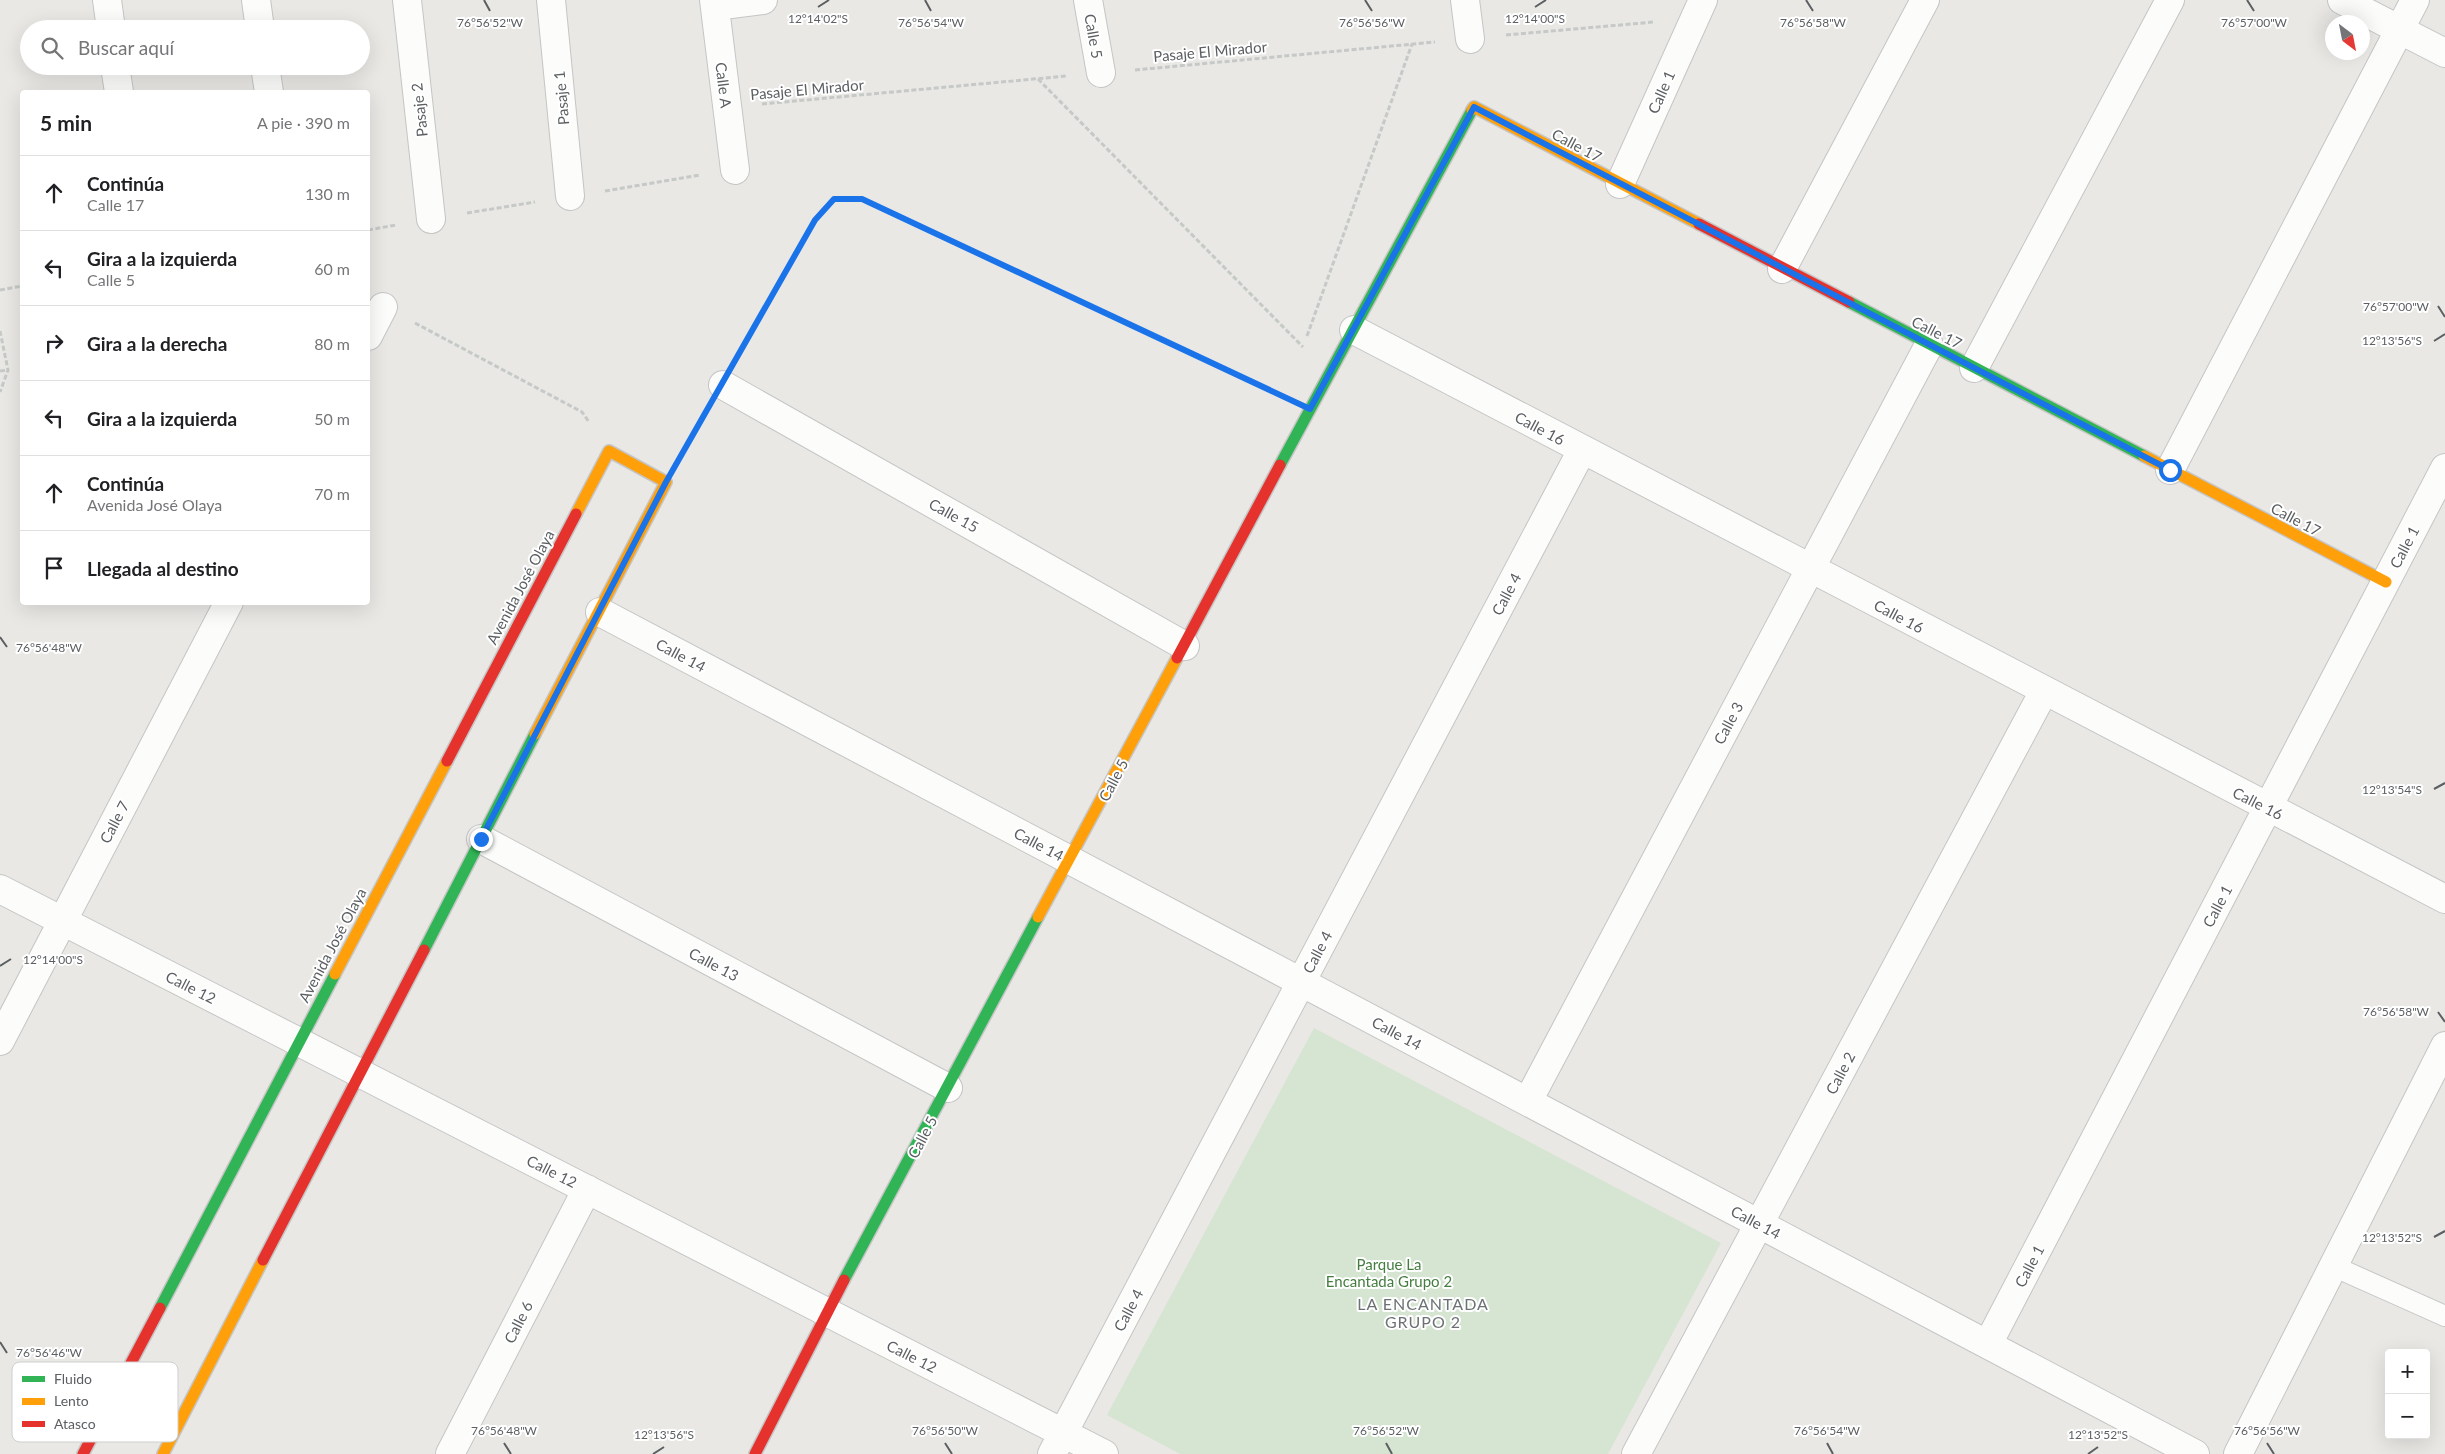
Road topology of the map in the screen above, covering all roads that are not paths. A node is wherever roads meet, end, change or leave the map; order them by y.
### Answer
1 (107, 0) edge
2 (256, 0) edge
3 (407, 0) edge
4 (551, 0) edge
5 (763, 0) edge
6 (1088, 0) edge
7 (1464, 0) edge
8 (1925, 0) edge
9 (2170, 0) edge
10 (2342, 0) edge
11 (2414, 0) edge
12 (714, 3) edge
13 (1699, 9) edge
14 (109, 20) edge
15 (259, 20) edge
16 (2400, 30) junction
17 (1470, 39) road end
18 (2445, 53) edge
19 (1101, 73) road end
20 (116, 75) edge
21 (267, 75) edge
22 (119, 90) edge
23 (269, 90) edge
24 (1474, 107) joint
25 (735, 170) dead end
26 (1620, 184) junction
27 (570, 196) dead end
28 (431, 219) dead end
29 (1782, 269) junction
30 (383, 307) road end
31 (1354, 330) junction
32 (370, 332) edge
33 (1929, 345) junction
34 (1974, 368) junction
35 (723, 385) road end
36 (1582, 450) junction
37 (2445, 468) edge
38 (2170, 470) junction
39 (1810, 569) junction
40 (2386, 582) junction
41 (227, 605) edge
42 (600, 612) junction
43 (1185, 646) junction
44 (2044, 692) junction
45 (2268, 808) junction
46 (481, 839) junction
47 (1070, 860) junction
48 (0, 889) edge
49 (2445, 899) edge
50 (63, 921) junction
51 (1301, 982) junction
52 (0, 1041) edge
53 (299, 1042) junction
54 (2445, 1046) edge
55 (359, 1072) junction
56 (948, 1088) junction
57 (1528, 1101) junction
58 (587, 1189) junction
59 (1760, 1224) junction
60 (2333, 1266) junction
61 (827, 1312) junction
62 (2445, 1316) edge
63 (1988, 1344) junction
64 (131, 1362) edge
65 (178, 1425) edge
66 (89, 1442) edge
67 (169, 1442) edge
68 (1057, 1444) edge
69 (1641, 1452) edge
70 (83, 1454) edge
71 (163, 1454) edge
72 (450, 1454) edge
73 (755, 1454) edge
74 (1104, 1454) edge
75 (2195, 1454) edge
76 (2238, 1454) edge

1 - 14 street
2 - 15 street
3 - 28 street, Pasaje 2
4 - 27 street, Pasaje 1
5 - 12 street
6 - 19 street, Calle 5
7 - 17 street
8 - 29 street
9 - 34 street
10 - 16 street
11 - 16 street
12 - 25 street, Calle A
13 - 26 street, Calle 1
16 - 18 street
16 - 38 street
20 - 22 street
21 - 23 street
24 - 26 street, Calle 17
24 - 31 street, Calle 5
26 - 29 street, Calle 17
29 - 33 street, Calle 17
30 - 32 street
31 - 36 street, Calle 16
31 - 43 street, Calle 5
33 - 34 street, Calle 17
33 - 39 street, Calle 3
34 - 38 street, Calle 17
35 - 43 street, Calle 15
36 - 39 street, Calle 16
36 - 51 street, Calle 4
37 - 40 street, Calle 1
38 - 40 street, Calle 17
39 - 44 street, Calle 16
39 - 57 street, Calle 3
40 - 45 street, Calle 1
41 - 50 street, Calle 7
42 - 46 street
42 - 47 street, Calle 14
42 - 53 street, Avenida José Olaya
43 - 47 street, Calle 5
44 - 45 street, Calle 16
44 - 59 street, Calle 2
45 - 49 street, Calle 16
45 - 63 street, Calle 1
46 - 55 street
46 - 56 street, Calle 13
47 - 51 street, Calle 14
47 - 56 street, Calle 5
48 - 50 street, Calle 12
50 - 52 street, Calle 7
50 - 53 street, Calle 12
51 - 57 street, Calle 14
51 - 68 street, Calle 4
53 - 55 street, Calle 12
53 - 64 street, Avenida José Olaya
54 - 60 street
55 - 58 street, Calle 12
55 - 65 street
56 - 61 street, Calle 5
57 - 59 street, Calle 14
58 - 61 street, Calle 12
58 - 72 street, Calle 6
59 - 63 street, Calle 14
59 - 69 street, Calle 2
60 - 62 lane
60 - 76 street
61 - 68 street, Calle 12
61 - 73 street, Calle 5
63 - 75 street, Calle 14
66 - 70 street, Avenida José Olaya
67 - 71 street
68 - 74 street, Calle 12

